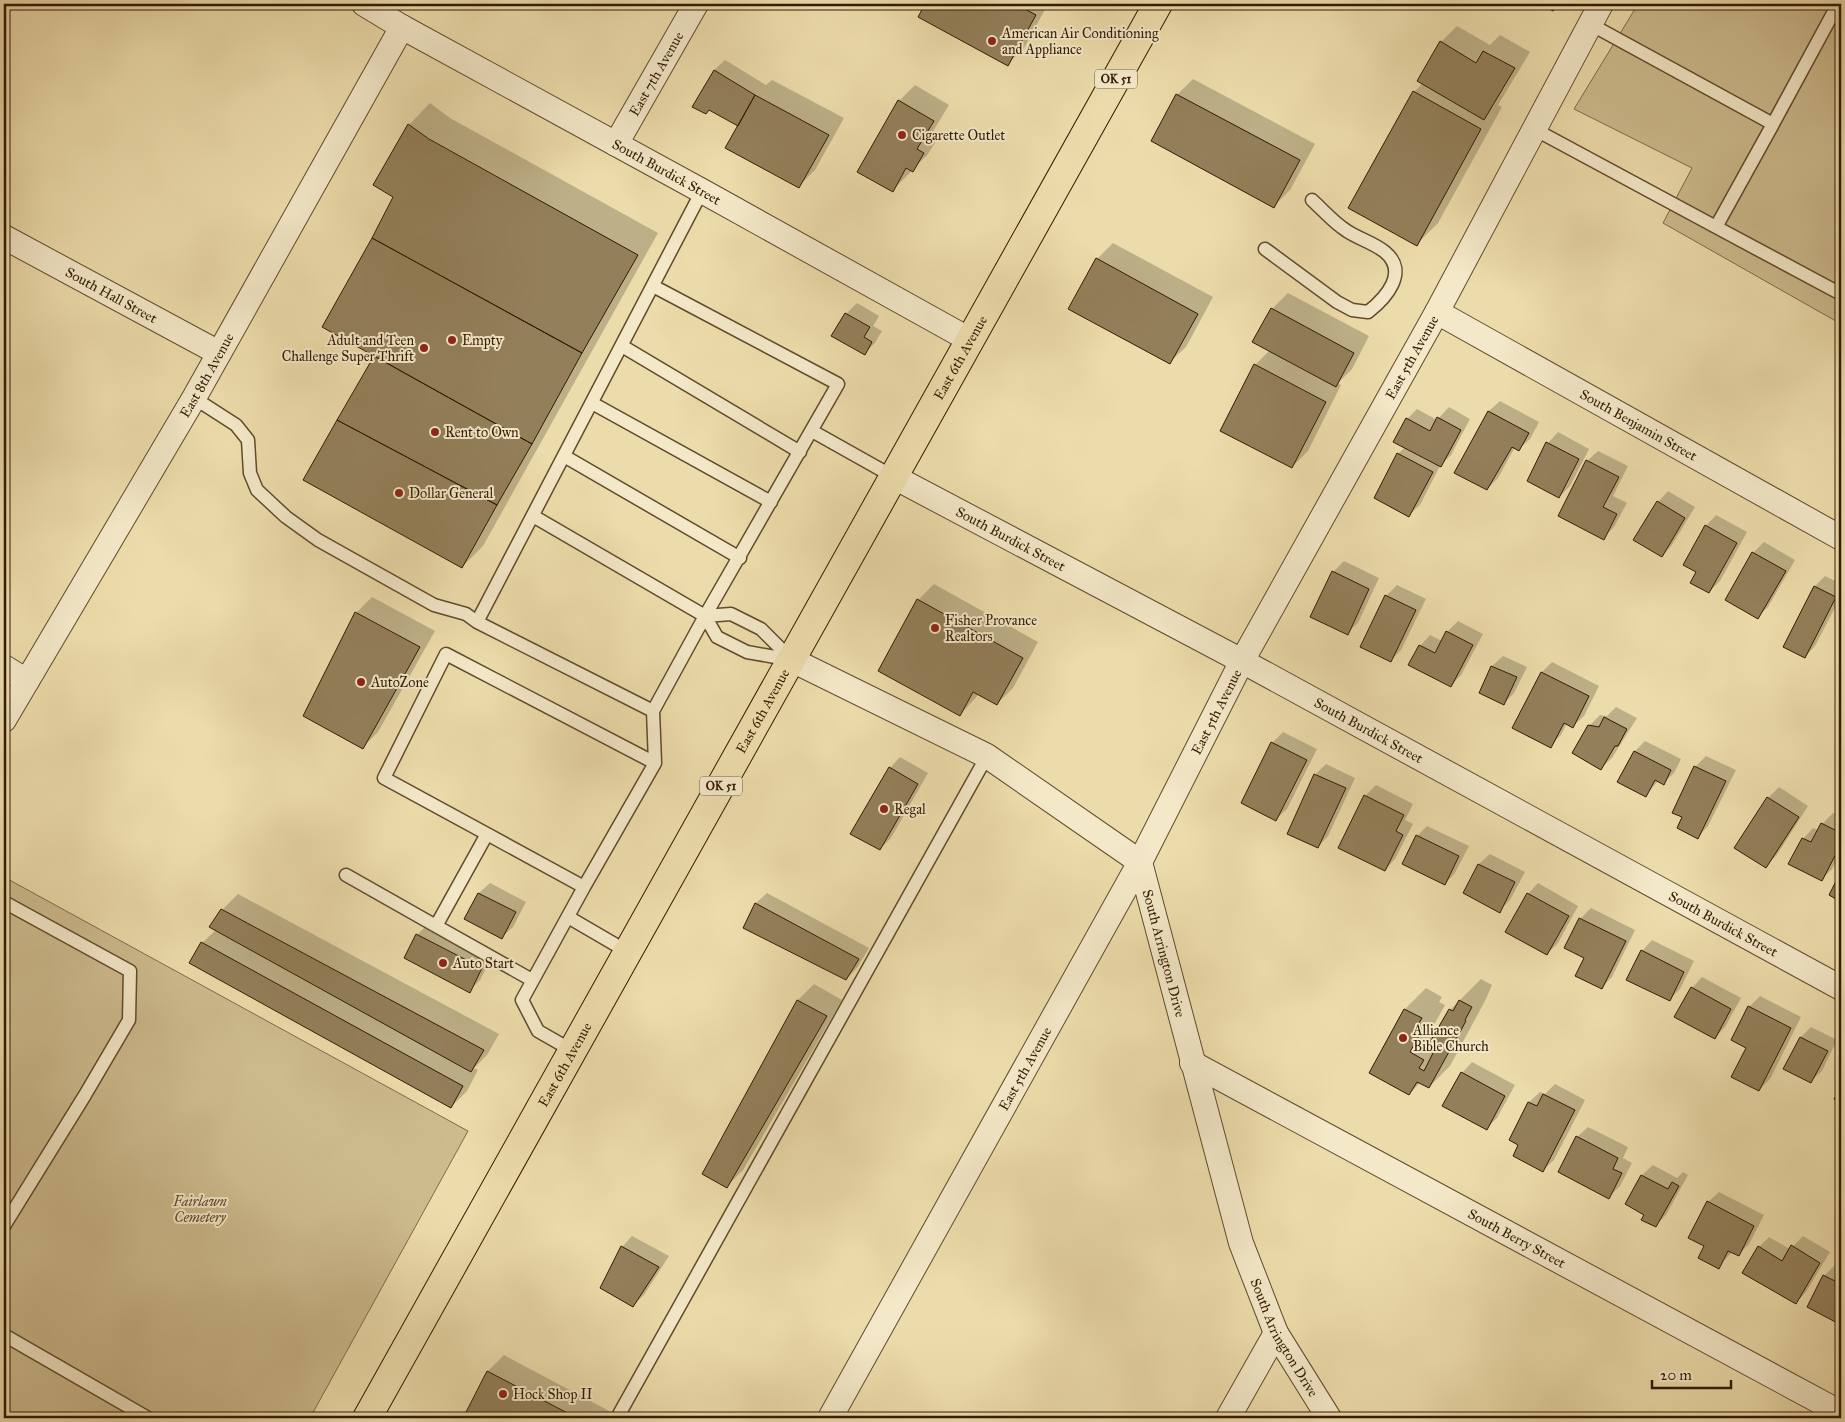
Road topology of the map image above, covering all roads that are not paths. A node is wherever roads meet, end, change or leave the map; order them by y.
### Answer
1 (364, 4) edge
2 (696, 4) edge
3 (1158, 4) edge
4 (1601, 4) edge
5 (1838, 4) edge
6 (1590, 24) junction
7 (402, 27) junction
8 (1773, 124) junction
9 (1534, 129) junction
10 (616, 144) junction
11 (702, 191) junction
12 (1312, 200) dead end
13 (1716, 227) junction
14 (4, 237) edge
15 (1266, 249) dead end
16 (653, 286) junction
17 (1841, 294) edge
18 (1437, 312) junction
19 (970, 340) junction
20 (622, 346) junction
21 (219, 353) junction
22 (194, 398) junction
23 (592, 403) junction
24 (812, 432) junction
25 (800, 452) junction
26 (564, 456) junction
27 (894, 477) junction
28 (771, 502) junction
29 (533, 516) junction
30 (1841, 538) edge
31 (740, 558) junction
32 (705, 616) junction
33 (477, 622) junction
34 (792, 660) junction
35 (1242, 661) junction
36 (4, 667) edge
37 (27, 681) junction
38 (653, 711) junction
39 (4, 720) edge
40 (987, 756) junction
41 (655, 763) junction
42 (487, 834) junction
43 (1140, 862) junction
44 (346, 875) dead end
45 (584, 887) junction
46 (4, 902) edge
47 (568, 916) junction
48 (436, 926) junction
49 (628, 952) junction
50 (532, 980) junction
51 (1841, 988) edge
52 (572, 1051) junction
53 (1192, 1063) junction
54 (4, 1226) edge
55 (1276, 1333) junction
56 (4, 1334) edge
57 (373, 1414) edge
58 (1841, 1414) edge
59 (148, 1418) edge
60 (617, 1418) edge
61 (830, 1418) edge
62 (1228, 1418) edge
63 (1329, 1418) edge

1 - 7 street, South Burdick Street
2 - 10 street, East 7th Avenue
3 - 19 main road, East 6th Avenue / OK 51
4 - 6 street, East 5th Avenue
5 - 8 lane
6 - 8 lane
6 - 9 street, East 5th Avenue
7 - 10 street, South Burdick Street
7 - 21 street, East 8th Avenue
8 - 13 lane
9 - 13 lane
9 - 18 street, East 5th Avenue
10 - 11 street, South Burdick Street
11 - 16 lane
11 - 19 street, South Burdick Street
12 - 15 lane
13 - 17 lane
14 - 21 street, South Hall Street
16 - 20 lane
16 - 24 lane
18 - 30 street, South Benjamin Street
18 - 35 street, East 5th Avenue
19 - 27 main road, East 6th Avenue / OK 51
20 - 23 lane
20 - 25 lane
21 - 22 street, East 8th Avenue
22 - 33 lane
22 - 37 street, East 8th Avenue
23 - 26 lane
23 - 28 lane
24 - 25 lane
24 - 27 lane
25 - 28 lane
26 - 29 lane
26 - 31 lane
27 - 34 main road, East 6th Avenue / OK 51
27 - 35 street, South Burdick Street
28 - 31 lane
29 - 32 lane
29 - 33 lane
31 - 32 lane
32 - 34 lane
32 - 34 lane
32 - 38 lane
33 - 38 lane
34 - 40 street
34 - 49 main road, East 6th Avenue / OK 51
35 - 43 street, East 5th Avenue
35 - 51 street, South Burdick Street
36 - 37 street
37 - 39 street, East 8th Avenue
38 - 41 lane
40 - 43 street
40 - 60 lane
41 - 42 lane
41 - 45 lane
42 - 45 lane
42 - 48 lane
43 - 53 street, South Arrington Drive
43 - 61 street, East 5th Avenue
44 - 48 lane
45 - 47 lane
46 - 54 lane
47 - 49 lane
47 - 50 lane
48 - 50 lane
49 - 52 main road, East 6th Avenue / OK 51
50 - 52 lane
52 - 57 main road, East 6th Avenue / OK 51
53 - 55 street, South Arrington Drive
53 - 58 street, South Berry Street
55 - 62 street
55 - 63 street, South Arrington Drive
56 - 59 lane

